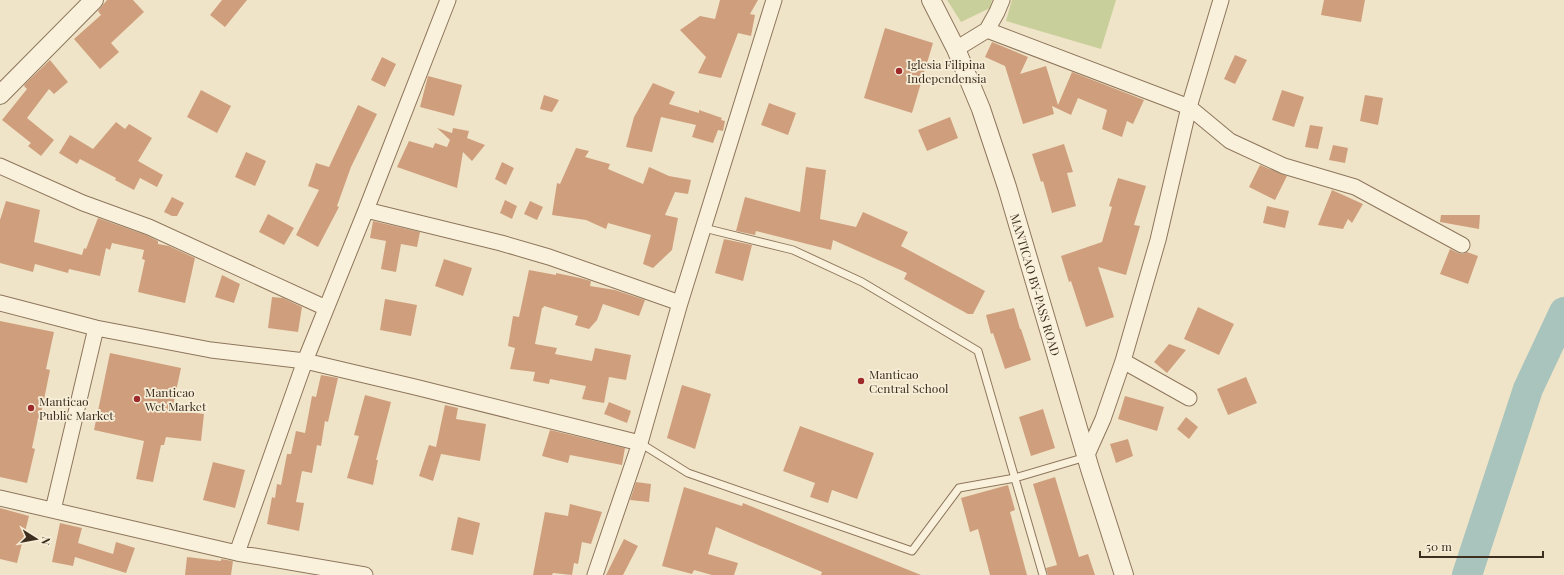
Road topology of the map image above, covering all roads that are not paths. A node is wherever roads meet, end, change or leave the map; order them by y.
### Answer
1 (94, 0) edge
2 (448, 0) edge
3 (774, 0) edge
4 (931, 0) edge
5 (1002, 0) edge
6 (1221, 0) edge
7 (987, 30) junction
8 (956, 49) junction
9 (0, 95) edge
10 (1189, 107) junction
11 (0, 166) edge
12 (366, 210) junction
13 (704, 228) junction
14 (1462, 245) dead end
15 (0, 303) edge
16 (680, 303) junction
17 (326, 308) junction
18 (96, 328) junction
19 (305, 361) junction
20 (1123, 361) junction
21 (1189, 398) dead end
22 (640, 442) junction
23 (1086, 457) junction
24 (1015, 478) junction
25 (0, 498) edge
26 (53, 510) junction
27 (237, 553) junction
28 (365, 575) edge
29 (595, 575) edge
30 (1043, 575) edge
31 (1124, 575) edge

1 - 9 street
2 - 12 street
3 - 13 street
4 - 8 street, MANTICAO BY-PASS ROAD
5 - 7 street
6 - 10 street
7 - 8 street
7 - 10 street
8 - 23 street, MANTICAO BY-PASS ROAD
10 - 14 street
10 - 20 street
11 - 17 street
12 - 16 street
12 - 17 street
13 - 16 street
13 - 24 lane
15 - 18 street
16 - 22 street
17 - 19 street
18 - 19 street
18 - 26 street
19 - 22 street
19 - 27 street
20 - 21 street
20 - 23 street
22 - 24 lane
22 - 29 street
23 - 24 lane
23 - 31 street, MANTICAO BY-PASS ROAD
24 - 30 lane
25 - 26 street
26 - 27 street
27 - 28 street

